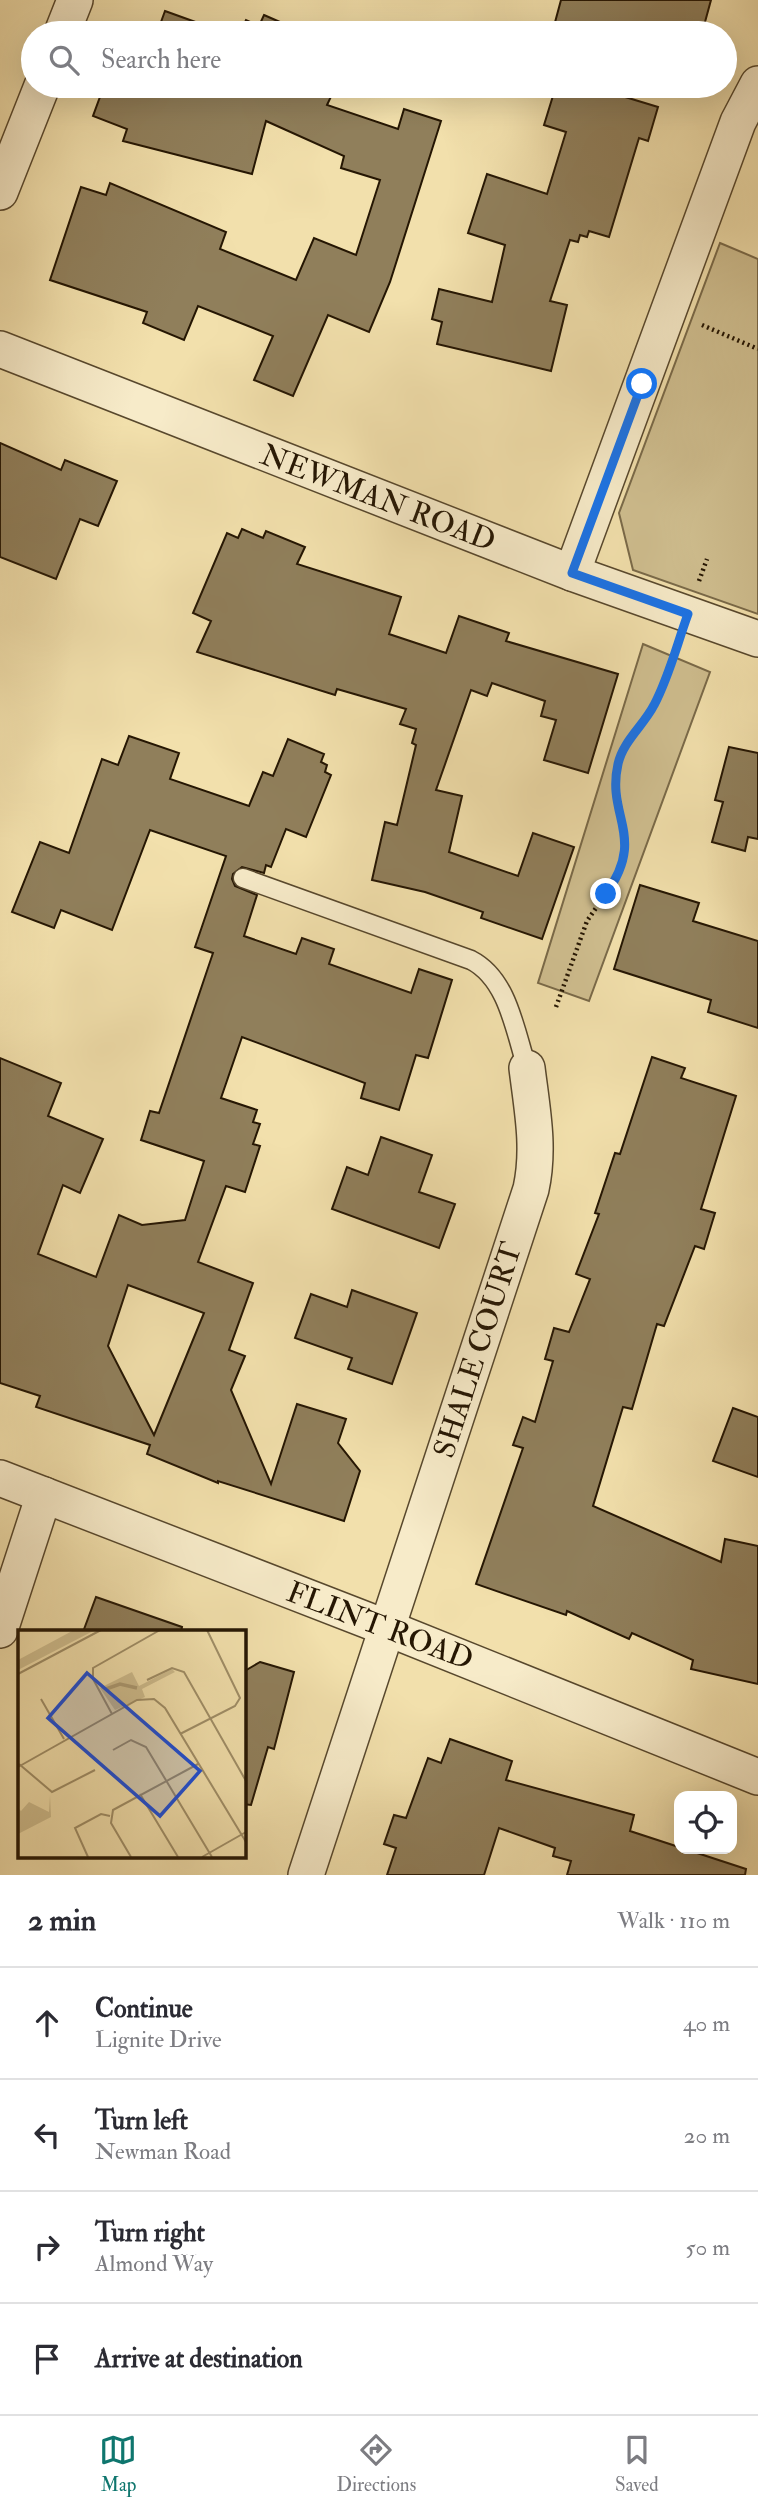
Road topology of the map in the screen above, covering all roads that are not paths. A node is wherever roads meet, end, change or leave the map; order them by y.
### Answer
1 (75, 0) edge
2 (67, 21) edge
3 (758, 84) edge
4 (37, 98) edge
5 (0, 192) edge
6 (0, 349) edge
7 (572, 573) junction
8 (758, 639) edge
9 (243, 878) dead end
10 (527, 1068) joint
11 (0, 1478) edge
12 (44, 1495) junction
13 (387, 1628) junction
14 (0, 1630) edge
15 (758, 1777) edge
16 (306, 1875) edge

1 - 2 street
3 - 7 street
4 - 5 street
6 - 7 street, NEWMAN ROAD
7 - 8 street, NEWMAN ROAD
9 - 10 lane
10 - 13 street, SHALE COURT
11 - 12 street, FLINT ROAD
12 - 13 street, FLINT ROAD
12 - 14 street
13 - 15 street, FLINT ROAD
13 - 16 street, SHALE COURT

